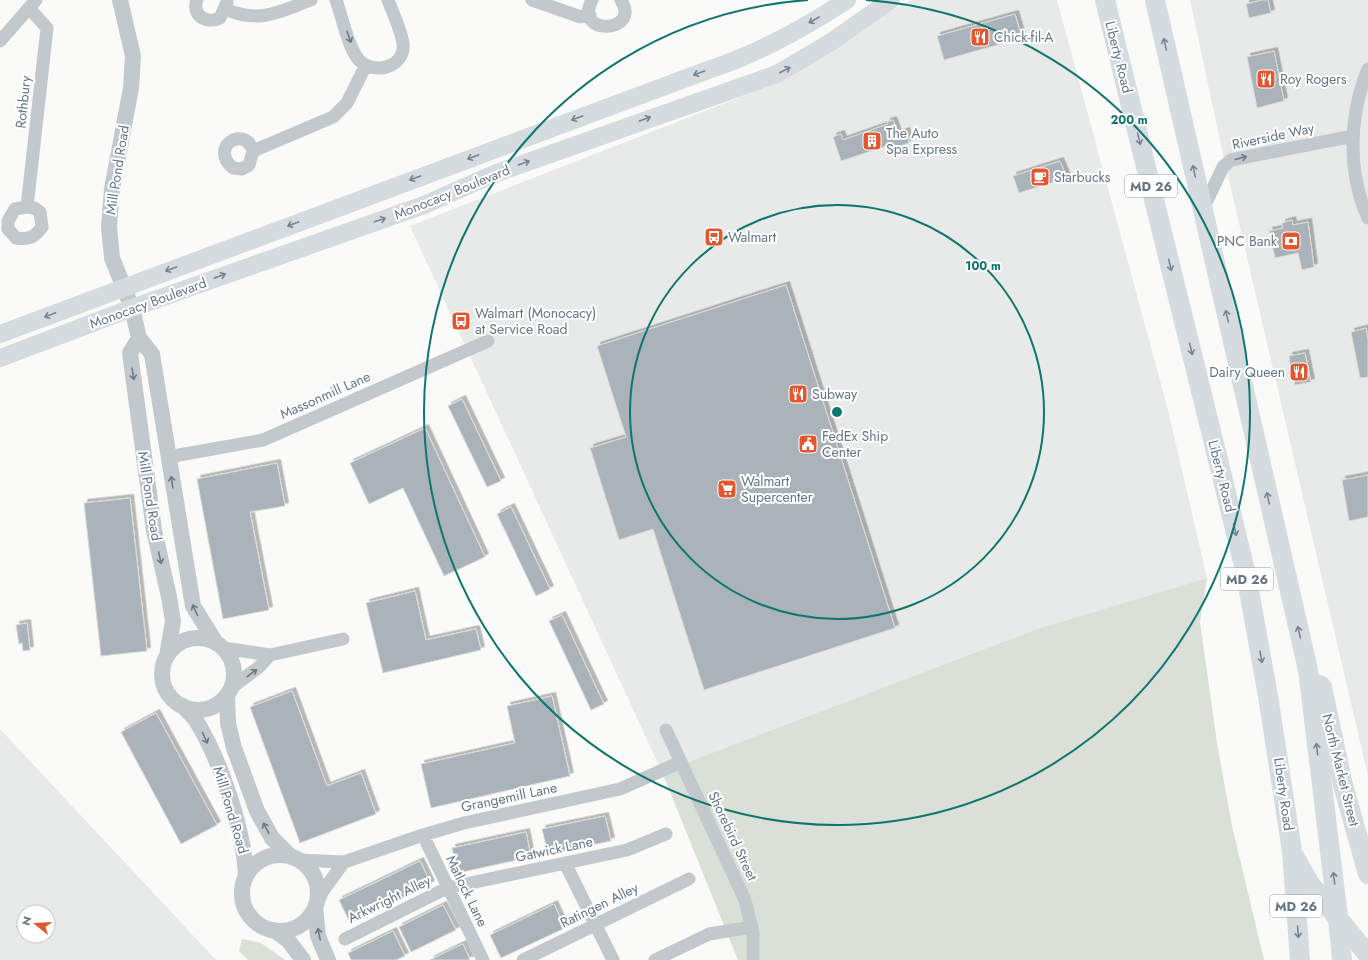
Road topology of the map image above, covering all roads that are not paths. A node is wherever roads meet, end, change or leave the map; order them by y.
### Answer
1 (120, 0) edge
2 (197, 0) edge
3 (311, 0) edge
4 (336, 0) edge
5 (532, 0) edge
6 (592, 0) edge
7 (621, 0) edge
8 (847, 0) edge
9 (891, 0) edge
10 (1105, 0) edge
11 (1155, 0) edge
12 (390, 1) edge
13 (32, 4) edge
14 (226, 4) edge
15 (590, 15) junction
16 (0, 41) edge
17 (366, 65) junction
18 (1368, 69) edge
19 (1353, 136) junction
20 (253, 151) dead end
21 (27, 207) dead end
22 (1203, 209) junction
23 (1368, 218) edge
24 (124, 286) junction
25 (132, 308) junction
26 (0, 334) edge
27 (139, 338) junction
28 (488, 341) dead end
29 (0, 358) edge
30 (168, 457) junction
31 (343, 639) dead end
32 (220, 645) junction
33 (270, 655) junction
34 (167, 656) junction
35 (1308, 670) junction
36 (229, 692) junction
37 (183, 706) junction
38 (666, 730) dead end
39 (681, 762) junction
40 (666, 834) dead end
41 (423, 835) junction
42 (1292, 851) junction
43 (294, 858) junction
44 (344, 862) junction
45 (565, 863) junction
46 (1368, 874) edge
47 (246, 876) junction
48 (689, 879) dead end
49 (448, 888) junction
50 (315, 907) junction
51 (1338, 917) junction
52 (596, 924) junction
53 (752, 926) junction
54 (274, 930) junction
55 (345, 939) dead end
56 (1368, 955) edge
57 (303, 960) edge
58 (328, 960) edge
59 (483, 960) edge
60 (523, 960) edge
61 (613, 960) edge
62 (655, 960) edge
63 (753, 960) edge
64 (1300, 960) edge
65 (1342, 960) edge

1 - 24 street, Mill Pond Road
2 - 14 street
3 - 14 street
4 -> 17 street
5 - 15 street
6 - 15 street
7 - 15 street
8 -> 24 main road, Monocacy Boulevard
25 -> 9 main road, Monocacy Boulevard
10 -> 42 main road, Liberty Road / MD 26
22 -> 11 main road, MD 26
12 - 17 street
13 - 16 street
13 - 21 street, Rothbury
17 - 20 street
18 - 19 street
22 -> 19 street, Riverside Way
19 - 23 street
35 -> 22 main road, MD 26
24 - 25 street, Mill Pond Road
24 -> 26 main road, Monocacy Boulevard
25 - 27 street, Mill Pond Road
25 - 29 main road, Monocacy Boulevard
27 - 30 street, Mill Pond Road
27 -> 34 street, Mill Pond Road
28 - 30 street, Massonmill Lane
32 -> 30 street, Mill Pond Road
31 - 33 street
32 - 33 street
32 - 34 street
32 - 36 street, Mill Pond Road
36 -> 33 street
34 - 37 street, Mill Pond Road
35 - 46 main road, North Market Street
51 -> 35 main road, MD 26
36 - 37 street, Mill Pond Road
43 -> 36 street, Mill Pond Road
37 -> 47 street, Mill Pond Road
38 - 39 street, Shorebird Street
39 - 41 street, Grangemill Lane
39 - 53 street, Shorebird Street
40 - 45 street, Gatwick Lane
41 - 44 street, Grangemill Lane
41 - 49 street, Matlock Lane
42 - 51 main road
42 -> 64 main road, Liberty Road / MD 26
43 - 44 street
43 - 47 street, Mill Pond Road
43 - 50 street, Mill Pond Road
44 - 50 street
45 - 49 street, Gatwick Lane
45 - 52 street
47 - 54 street, Mill Pond Road
48 - 52 street, Ratingen Alley
49 - 55 street, Arkwright Alley
49 - 59 street, Matlock Lane
50 - 54 street
58 -> 50 street, Mill Pond Road
51 - 56 main road
51 - 65 main road, MD 26
52 - 60 street, Ratingen Alley
52 - 61 street
53 - 62 street
53 - 63 street, Shorebird Street
54 - 57 street, Mill Pond Road

